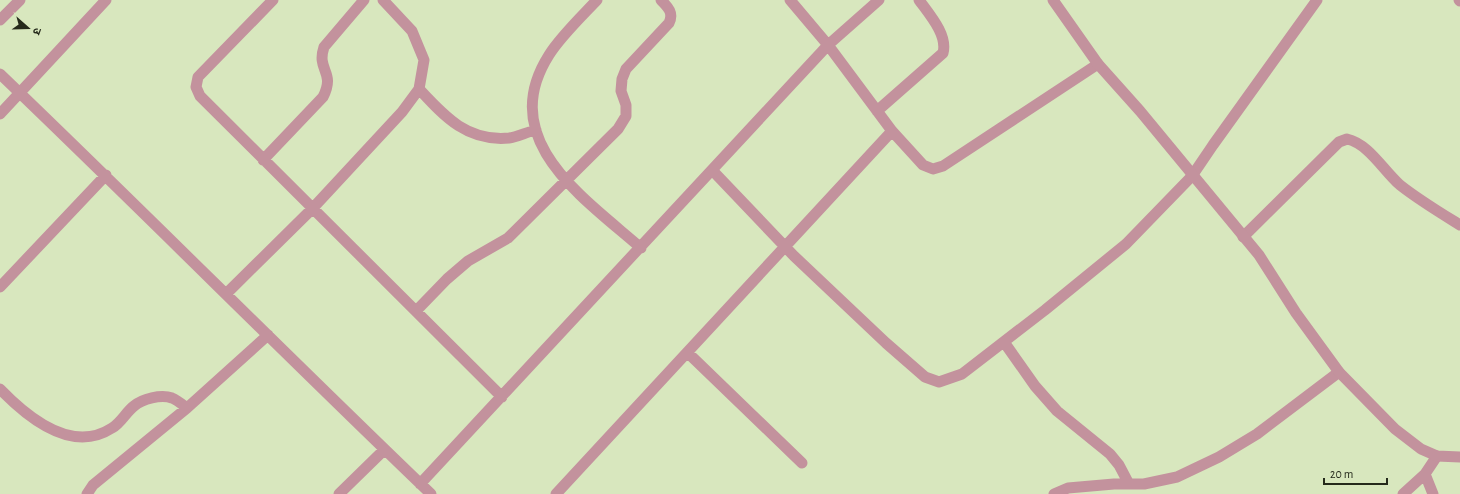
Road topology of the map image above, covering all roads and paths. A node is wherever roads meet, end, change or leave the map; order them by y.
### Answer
1 (20, 0) edge
2 (106, 0) edge
3 (273, 0) edge
4 (364, 0) edge
5 (383, 0) edge
6 (597, 0) edge
7 (661, 0) edge
8 (790, 0) edge
9 (879, 0) edge
10 (919, 0) edge
11 (1053, 0) edge
12 (1317, 0) edge
13 (0, 20) edge
14 (828, 45) junction
15 (1098, 64) junction
16 (0, 74) edge
17 (419, 89) junction
18 (20, 93) junction
19 (877, 111) junction
20 (0, 114) edge
21 (536, 130) junction
22 (892, 131) junction
23 (263, 160) junction
24 (712, 170) junction
25 (106, 175) junction
26 (1192, 176) junction
27 (566, 182) junction
28 (312, 209) junction
29 (1460, 225) edge
30 (1244, 237) junction
31 (785, 246) junction
32 (640, 248) junction
33 (0, 287) edge
34 (226, 294) junction
35 (416, 311) junction
36 (268, 335) junction
37 (1004, 342) junction
38 (688, 353) junction
39 (1339, 372) junction
40 (0, 389) edge
41 (502, 397) junction
42 (187, 408) junction
43 (384, 450) junction
44 (1437, 456) junction
45 (1460, 457) edge
46 (802, 463) dead end
47 (1425, 474) junction
48 (420, 484) junction
49 (1129, 484) junction
50 (1147, 489) edge
51 (87, 494) edge
52 (339, 494) edge
53 (431, 494) edge
54 (556, 494) edge
55 (1054, 494) edge
56 (1403, 494) edge
57 (1433, 494) edge

1 - 13 street
2 - 18 street
3 - 23 street
4 - 23 street
5 - 17 street
6 - 21 street
7 - 27 street
8 - 14 street
9 - 14 street
10 - 19 street
11 - 15 street
12 - 26 street
14 - 19 street
14 - 24 street
15 - 22 street
15 - 26 street
16 - 18 street
17 - 21 street
17 - 28 street
18 - 20 street
18 - 25 street
19 - 22 street
21 - 27 street
22 - 31 street
23 - 28 street
24 - 31 street
24 - 32 street
25 - 33 street
25 - 34 street
26 - 30 street
26 - 37 street
27 - 32 street
27 - 35 street
28 - 34 street
28 - 35 street
29 - 30 street
30 - 39 street
31 - 37 street
31 - 38 street
32 - 41 street
34 - 36 street
35 - 41 street
36 - 42 street
36 - 43 street
37 - 49 street
38 - 46 street
38 - 54 street
39 - 44 street
39 - 50 street
40 - 42 street
41 - 48 street
42 - 51 street
43 - 48 street
43 - 52 street
44 - 45 street
44 - 47 street
47 - 56 street
47 - 57 street
48 - 53 street
49 - 50 street
49 - 55 street

